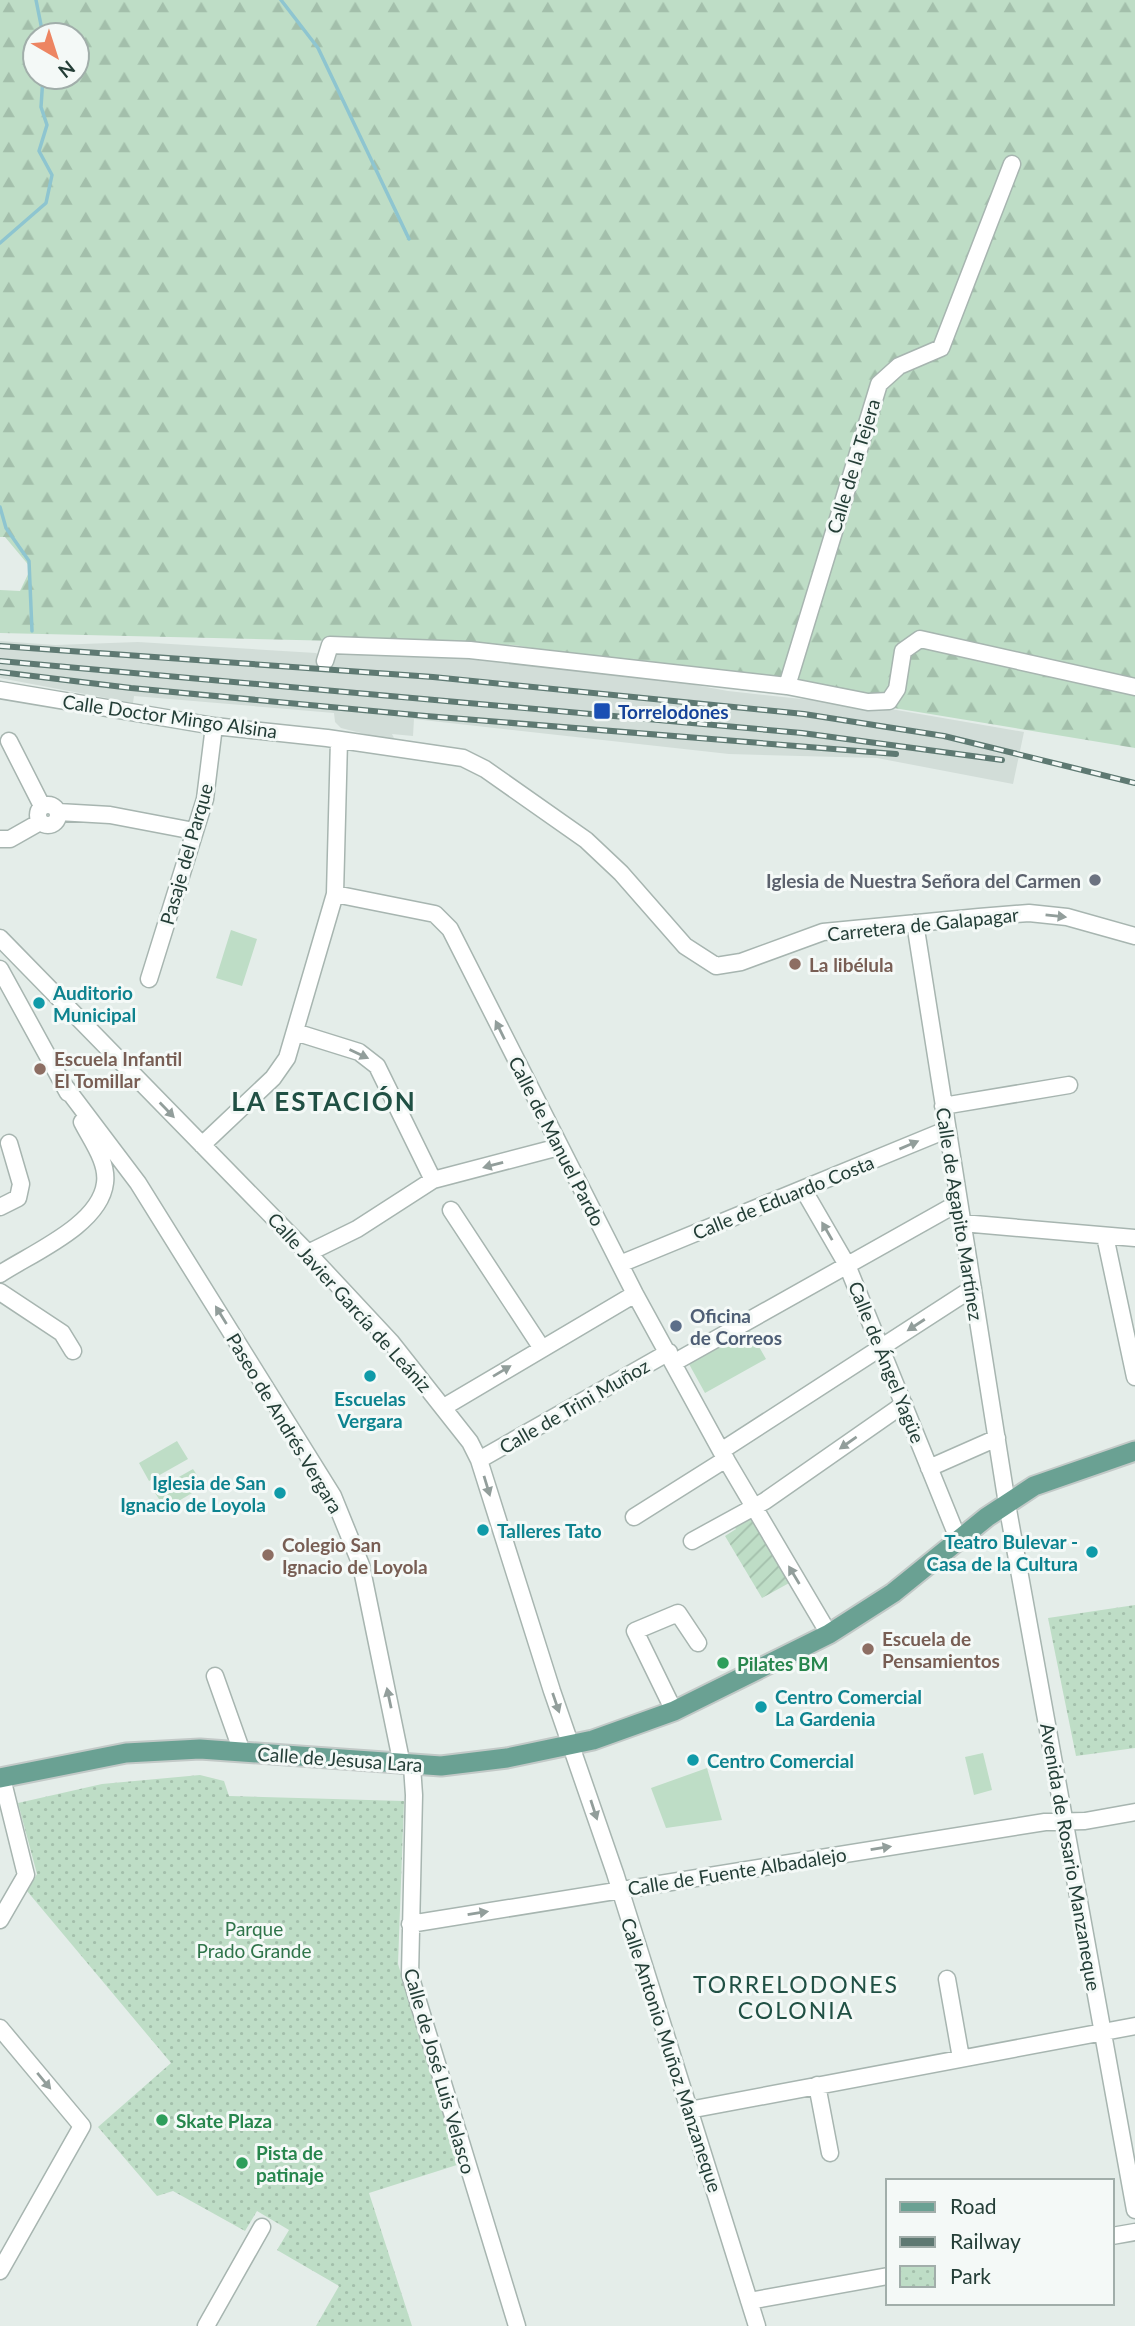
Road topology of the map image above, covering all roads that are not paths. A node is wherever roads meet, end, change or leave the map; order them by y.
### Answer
1 (1012, 164) dead end
2 (324, 661) dead end
3 (787, 686) junction
4 (1135, 687) edge
5 (0, 690) edge
6 (214, 726) junction
7 (340, 740) junction
8 (9, 741) dead end
9 (485, 769) joint
10 (41, 814) junction
11 (194, 831) junction
12 (0, 839) edge
13 (335, 894) junction
14 (915, 923) junction
15 (1135, 936) edge
16 (0, 938) edge
17 (34, 970) junction
18 (4, 975) edge
19 (149, 979) dead end
20 (295, 1032) junction
21 (64, 1085) junction
22 (1069, 1085) dead end
23 (943, 1106) junction
24 (946, 1130) junction
25 (9, 1143) dead end
26 (202, 1146) junction
27 (559, 1147) junction
28 (433, 1181) junction
29 (138, 1182) junction
30 (105, 1183) junction
31 (803, 1189) junction
32 (958, 1203) junction
33 (0, 1207) edge
34 (451, 1210) dead end
35 (962, 1223) junction
36 (1105, 1236) junction
37 (1135, 1238) edge
38 (308, 1253) junction
39 (620, 1264) junction
40 (847, 1265) junction
41 (0, 1274) edge
42 (973, 1288) junction
43 (0, 1292) edge
44 (635, 1294) junction
45 (541, 1347) junction
46 (882, 1347) junction
47 (72, 1351) dead end
48 (672, 1357) junction
49 (1135, 1377) edge
50 (904, 1404) junction
51 (444, 1407) junction
52 (997, 1438) junction
53 (1135, 1451) edge
54 (724, 1455) junction
55 (479, 1460) junction
56 (929, 1468) junction
57 (1007, 1504) junction
58 (754, 1507) junction
59 (634, 1517) dead end
60 (692, 1541) dead end
61 (959, 1541) junction
62 (829, 1634) junction
63 (698, 1643) dead end
64 (215, 1676) dead end
65 (674, 1711) junction
66 (571, 1746) junction
67 (242, 1752) junction
68 (407, 1766) junction
69 (1, 1778) edge
70 (1135, 1812) edge
71 (1065, 1823) junction
72 (620, 1889) junction
73 (0, 1920) edge
74 (410, 1924) junction
75 (947, 1979) dead end
76 (1135, 2026) edge
77 (0, 2028) edge
78 (1103, 2031) junction
79 (961, 2057) junction
80 (817, 2085) junction
81 (689, 2110) junction
82 (830, 2153) dead end
83 (1135, 2210) edge
84 (262, 2227) dead end
85 (1135, 2232) edge
86 (1114, 2236) edge
87 (0, 2271) edge
88 (886, 2276) edge
89 (749, 2301) junction
90 (206, 2326) edge
91 (517, 2326) edge
92 (757, 2326) edge

1 - 3 street, Calle de la Tejera
2 - 3 street
3 - 4 street
5 - 6 street, Calle Doctor Mingo Alsina
6 - 7 street, Calle Doctor Mingo Alsina
6 - 11 street, Pasaje del Parque
7 - 9 street, Calle Doctor Mingo Alsina
7 - 13 street
8 - 10 street
9 - 14 street, Carretera de Galapagar
10 - 11 street
10 - 12 street
11 - 19 street, Pasaje del Parque
13 - 20 street
27 -> 13 street, Calle de Manuel Pardo
14 -> 15 street, Carretera de Galapagar
14 - 23 street, Calle de Agapito Martínez
16 - 17 street, Calle Javier García de Leániz
17 - 18 street
17 -> 26 street, Calle Javier García de Leániz
18 - 21 street
20 - 26 street
20 -> 28 street
21 - 29 street, Paseo de Andrés Vergara
21 - 30 street
22 - 23 street
23 - 24 street, Calle de Agapito Martínez
31 -> 24 street, Calle de Eduardo Costa
24 - 32 street, Calle de Agapito Martínez
25 - 33 street
26 - 38 street, Calle Javier García de Leániz
27 -> 28 street
27 - 39 street, Calle de Manuel Pardo
28 - 38 street
29 - 30 street
68 -> 29 street, Paseo de Andrés Vergara
30 - 41 street
31 - 39 street, Calle de Eduardo Costa
40 -> 31 street, Calle de Ángel Yagüe
32 - 35 street, Calle de Agapito Martínez
32 - 40 street, Calle de Trini Muñoz
34 - 45 street
35 - 36 street
35 - 42 street, Calle de Agapito Martínez
36 - 37 street
36 - 49 street
38 - 51 street, Calle Javier García de Leániz
39 - 44 street, Calle de Manuel Pardo
40 - 46 street, Calle de Ángel Yagüe
40 - 48 street, Calle de Trini Muñoz
42 -> 46 street
42 - 52 street, Calle de Agapito Martínez
43 - 47 street
44 - 45 street
44 - 48 street, Calle de Manuel Pardo
51 -> 45 street
46 - 50 street, Calle de Ángel Yagüe
46 - 54 street
48 - 54 street, Calle de Manuel Pardo
48 - 55 street, Calle de Trini Muñoz
50 - 56 street, Calle de Ángel Yagüe
50 -> 58 street
51 - 55 street, Calle Javier García de Leániz
52 - 56 street
52 - 57 street, Calle de Agapito Martínez
53 - 57 main road, Calle de Jesusa Lara
54 - 58 street, Calle de Manuel Pardo
54 - 59 street
55 -> 66 street, Calle Javier García de Leániz
56 - 61 street, Calle de Ángel Yagüe
57 - 61 main road, Calle de Jesusa Lara
57 - 71 street, Avenida de Rosario Manzaneque
58 - 60 street
62 -> 58 street, Calle de Manuel Pardo
61 - 62 main road, Calle de Jesusa Lara
62 - 65 main road, Calle de Jesusa Lara
63 - 65 street
64 - 67 street
65 - 66 main road, Calle de Jesusa Lara
66 - 68 main road, Calle de Jesusa Lara
66 -> 72 street, Calle Antonio Muñoz Manzaneque
67 - 68 main road, Calle de Jesusa Lara
67 - 69 main road, Calle de Jesusa Lara
68 - 74 street, Calle de José Luis Velasco
69 - 73 street
70 - 71 street, Calle de Fuente Albadalejo
72 -> 71 street, Calle de Fuente Albadalejo
71 - 78 street, Avenida de Rosario Manzaneque
74 -> 72 street, Calle de Fuente Albadalejo
72 - 81 street, Calle Antonio Muñoz Manzaneque
74 - 91 street, Calle de José Luis Velasco
75 - 79 street
76 - 78 street
77 -> 87 street
78 - 79 street
78 - 83 street, Avenida de Rosario Manzaneque
79 - 80 street
80 - 81 street
80 - 82 street
81 - 89 street, Calle Antonio Muñoz Manzaneque
84 - 90 street
85 - 86 street
88 - 89 street
89 - 92 street, Calle Antonio Muñoz Manzaneque

